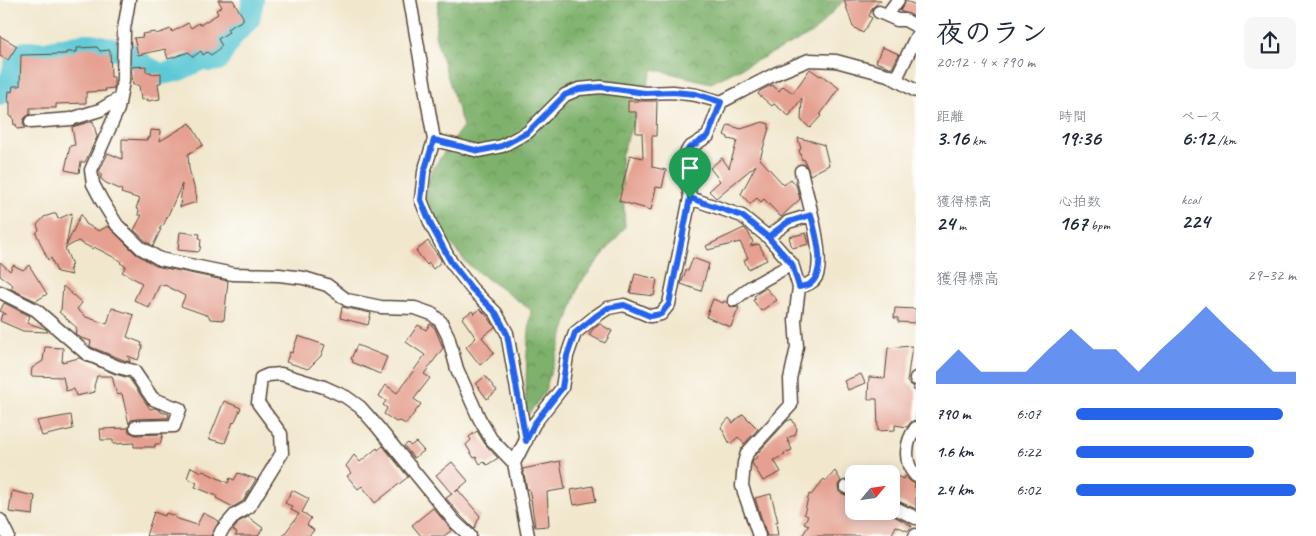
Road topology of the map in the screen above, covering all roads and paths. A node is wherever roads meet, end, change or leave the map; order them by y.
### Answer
1 (130, 0) edge
2 (410, 0) edge
3 (898, 0) edge
4 (916, 26) edge
5 (916, 37) edge
6 (896, 79) junction
7 (916, 91) edge
8 (120, 98) junction
9 (721, 102) junction
10 (32, 122) dead end
11 (434, 140) junction
12 (801, 171) dead end
13 (690, 198) junction
14 (811, 215) junction
15 (768, 237) junction
16 (792, 264) junction
17 (799, 287) junction
18 (0, 292) edge
19 (734, 300) dead end
20 (136, 427) dead end
21 (916, 428) edge
22 (526, 441) junction
23 (514, 464) junction
24 (916, 476) edge
25 (900, 510) edge
26 (916, 518) edge
27 (0, 520) edge
28 (8, 536) edge
29 (219, 536) edge
30 (470, 536) edge
31 (528, 536) edge
32 (759, 536) edge

1 - 8 street
2 - 11 street
3 - 4 street
5 - 6 street
6 - 7 street
6 - 9 street
8 - 10 street
8 - 23 street
9 - 11 street
9 - 13 street
11 - 22 street
12 - 14 street
13 - 15 street
13 - 22 street
14 - 15 street
14 - 17 street
15 - 16 street
16 - 17 street
16 - 19 street
17 - 32 street
18 - 20 street
21 - 24 street
22 - 23 street
23 - 31 street
25 - 26 street
27 - 28 street
29 - 30 street

